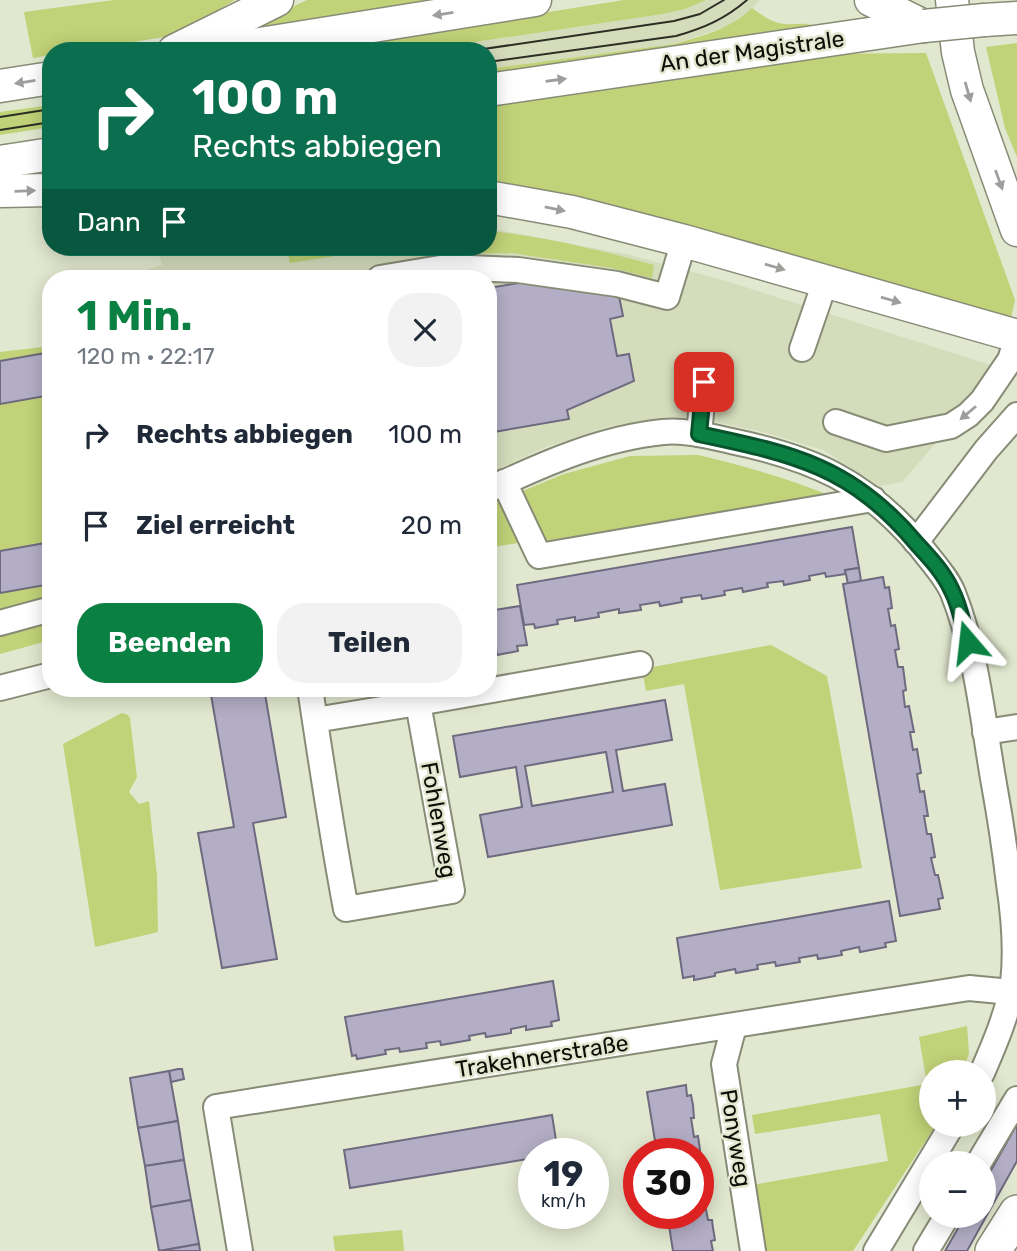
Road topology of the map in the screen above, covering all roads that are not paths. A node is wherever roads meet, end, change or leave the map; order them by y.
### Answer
1 (277, 0) edge
2 (535, 0) edge
3 (872, 0) edge
4 (952, 0) edge
5 (1017, 18) edge
6 (924, 26) junction
7 (192, 42) edge
8 (274, 42) edge
9 (42, 79) edge
10 (0, 86) edge
11 (497, 89) edge
12 (42, 155) edge
13 (0, 162) edge
14 (42, 190) edge
15 (0, 191) edge
16 (497, 199) edge
17 (1016, 226) edge
18 (684, 241) junction
19 (428, 270) edge
20 (825, 282) junction
21 (1017, 338) edge
22 (802, 349) dead end
23 (704, 382) dead end
24 (1017, 415) edge
25 (836, 422) dead end
26 (699, 434) junction
27 (497, 486) edge
28 (497, 488) edge
29 (873, 499) junction
30 (916, 542) junction
31 (42, 611) edge
32 (0, 623) edge
33 (640, 664) dead end
34 (42, 677) edge
35 (0, 688) edge
36 (497, 689) edge
37 (311, 697) edge
38 (452, 697) edge
39 (418, 703) junction
40 (315, 720) junction
41 (1017, 727) edge
42 (985, 732) junction
43 (1012, 997) edge
44 (734, 1026) junction
45 (988, 1060) edge
46 (1017, 1099) edge
47 (945, 1137) edge
48 (986, 1151) edge
49 (1017, 1213) edge
50 (940, 1228) edge
51 (240, 1251) edge
52 (753, 1251) edge
53 (876, 1251) edge
54 (926, 1251) edge
55 (993, 1251) edge

1 - 7 main road
2 -> 8 main road
3 - 6 main road
4 -> 17 main road
5 - 6 main road, An der Magistrale, bridge
11 -> 6 main road, An der Magistrale
9 -> 10 main road
12 - 13 main road
15 -> 14 main road
16 -> 18 main road
18 - 19 street
18 -> 20 main road
20 -> 21 main road
20 - 22 street
21 -> 25 street
23 - 26 street
24 - 30 street
26 - 27 street
26 - 29 street
28 - 29 street
29 - 30 street
30 - 42 street
31 - 32 street
33 - 36 street
34 - 35 street
37 - 40 street, Fohlenweg
38 - 39 street
39 - 40 street
39 - 40 street, Fohlenweg
41 - 42 street
42 - 43 street
43 - 44 street, Trakehnerstraße
43 - 45 street
44 - 51 street, Trakehnerstraße
44 - 52 street, Ponyweg
46 - 48 street
47 - 53 street
49 - 55 highway
50 - 54 street

